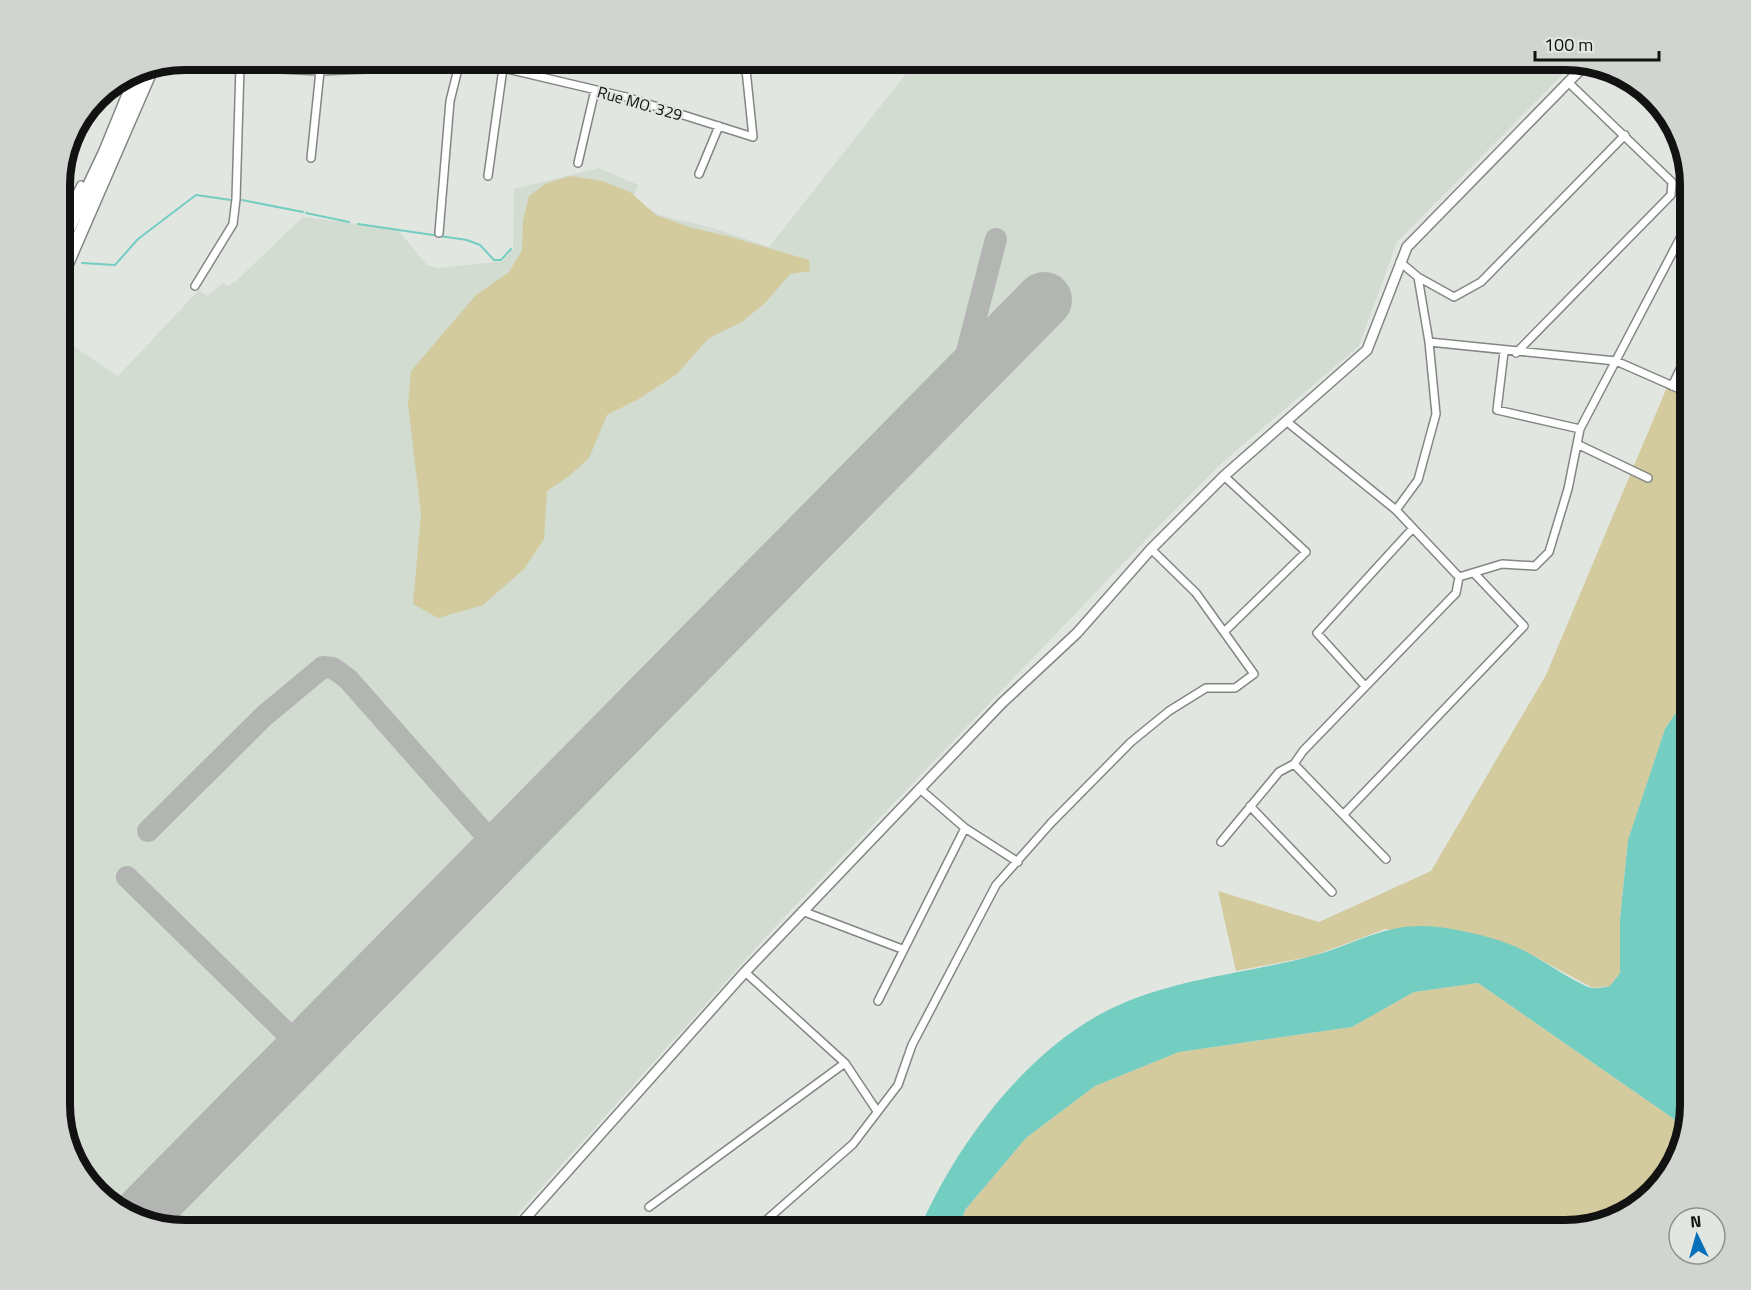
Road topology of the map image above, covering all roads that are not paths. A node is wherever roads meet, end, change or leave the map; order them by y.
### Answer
1 (240, 70) edge
2 (300, 70) edge
3 (343, 70) edge
4 (458, 70) edge
5 (503, 70) edge
6 (511, 70) edge
7 (746, 70) edge
8 (320, 71) junction
9 (1579, 71) edge
10 (148, 77) edge
11 (1568, 82) junction
12 (133, 83) edge
13 (595, 90) junction
14 (719, 126) junction
15 (1625, 135) junction
16 (311, 158) dead end
17 (578, 163) dead end
18 (699, 174) dead end
19 (488, 176) dead end
20 (81, 185) dead end
21 (71, 205) edge
22 (71, 225) edge
23 (439, 233) dead end
24 (1680, 239) edge
25 (71, 255) edge
26 (1400, 262) junction
27 (1418, 277) junction
28 (195, 286) dead end
29 (1429, 342) junction
30 (1504, 352) junction
31 (1516, 353) junction
32 (1616, 362) junction
33 (1680, 370) edge
34 (1672, 386) junction
35 (1680, 389) edge
36 (1286, 421) junction
37 (1581, 429) junction
38 (1577, 444) junction
39 (1224, 476) junction
40 (1648, 478) dead end
41 (1396, 510) junction
42 (1413, 528) junction
43 (1151, 549) junction
44 (1474, 573) junction
45 (1459, 578) junction
46 (1225, 631) junction
47 (1365, 686) junction
48 (1294, 764) junction
49 (920, 789) junction
50 (1250, 806) junction
51 (1344, 814) junction
52 (965, 828) junction
53 (1221, 842) dead end
54 (1386, 859) dead end
55 (1018, 862) junction
56 (1332, 892) dead end
57 (802, 911) junction
58 (902, 949) junction
59 (745, 972) junction
60 (878, 1001) dead end
61 (845, 1063) junction
62 (877, 1111) junction
63 (649, 1207) dead end
64 (529, 1220) edge
65 (766, 1220) edge

1 - 28 street
2 - 8 street, Rue MO. 329
3 - 8 street, Rue MO. 329
4 - 23 street
5 - 19 street
6 - 13 street, Rue MO. 329
7 - 14 street, Rue MO. 329
8 - 16 street
9 - 11 street
10 - 25 highway
11 - 15 street
11 - 26 street
12 - 22 highway
13 - 14 street, Rue MO. 329
13 - 17 street
14 - 18 street
15 - 27 street
15 - 31 street
20 - 21 street
24 - 32 street
26 - 27 street
26 - 36 street
27 - 29 street
29 - 30 street
29 - 41 street
30 - 31 street
30 - 37 street
31 - 32 street
32 - 34 street
32 - 37 street
33 - 34 street
34 - 35 street
36 - 39 street
36 - 41 street
37 - 38 street
38 - 40 street
38 - 44 street
39 - 43 street
39 - 46 street
41 - 42 street
42 - 45 street
42 - 47 street
43 - 46 street
43 - 49 street
44 - 45 street
44 - 51 street
45 - 47 street
46 - 55 street
47 - 48 street
48 - 50 street
48 - 51 street
49 - 52 street
49 - 57 street
50 - 53 street
50 - 56 street
51 - 54 street
52 - 55 street
52 - 58 street
55 - 62 street
57 - 58 street
57 - 59 street
58 - 60 street
59 - 61 street
59 - 64 street
61 - 62 street
61 - 63 street
62 - 65 street

